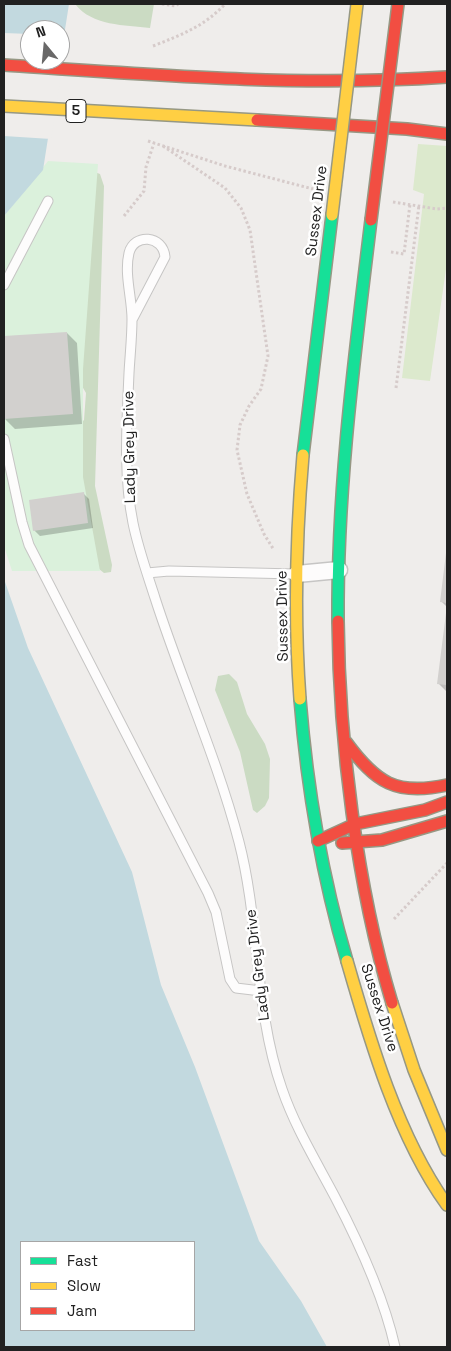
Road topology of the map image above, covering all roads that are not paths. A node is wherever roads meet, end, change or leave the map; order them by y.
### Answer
1 (358, 4) edge
2 (398, 4) edge
3 (4, 65) edge
4 (447, 77) edge
5 (4, 106) edge
6 (447, 126) edge
7 (407, 129) junction
8 (447, 134) edge
9 (48, 201) dead end
10 (4, 285) edge
11 (132, 320) junction
12 (4, 439) edge
13 (339, 570) junction
14 (147, 573) junction
15 (296, 574) junction
16 (346, 742) junction
17 (447, 785) edge
18 (447, 802) edge
19 (447, 821) edge
20 (355, 824) junction
21 (318, 841) junction
22 (357, 844) junction
23 (261, 991) junction
24 (447, 1150) edge
25 (447, 1205) edge
26 (394, 1347) edge

1 - 15 main road, Sussex Drive, bridge
2 - 13 main road, Sussex Drive, bridge
3 - 4 main road
5 - 7 main road, 5
6 - 7 main road
7 - 8 main road
9 - 10 lane
11 - 11 lane, Lady Grey Drive
11 - 14 lane, Lady Grey Drive
12 - 23 lane
13 - 15 street
13 - 16 main road, Sussex Drive
14 - 15 lane
14 - 23 lane, Lady Grey Drive
15 - 21 main road, Sussex Drive
16 - 17 main road
16 - 20 main road, Sussex Drive
18 - 20 main road
19 - 22 main road
20 - 21 main road
20 - 22 main road, Sussex Drive
21 - 22 main road
21 - 25 main road, Sussex Drive
22 - 24 main road, Sussex Drive
23 - 26 lane, Lady Grey Drive

